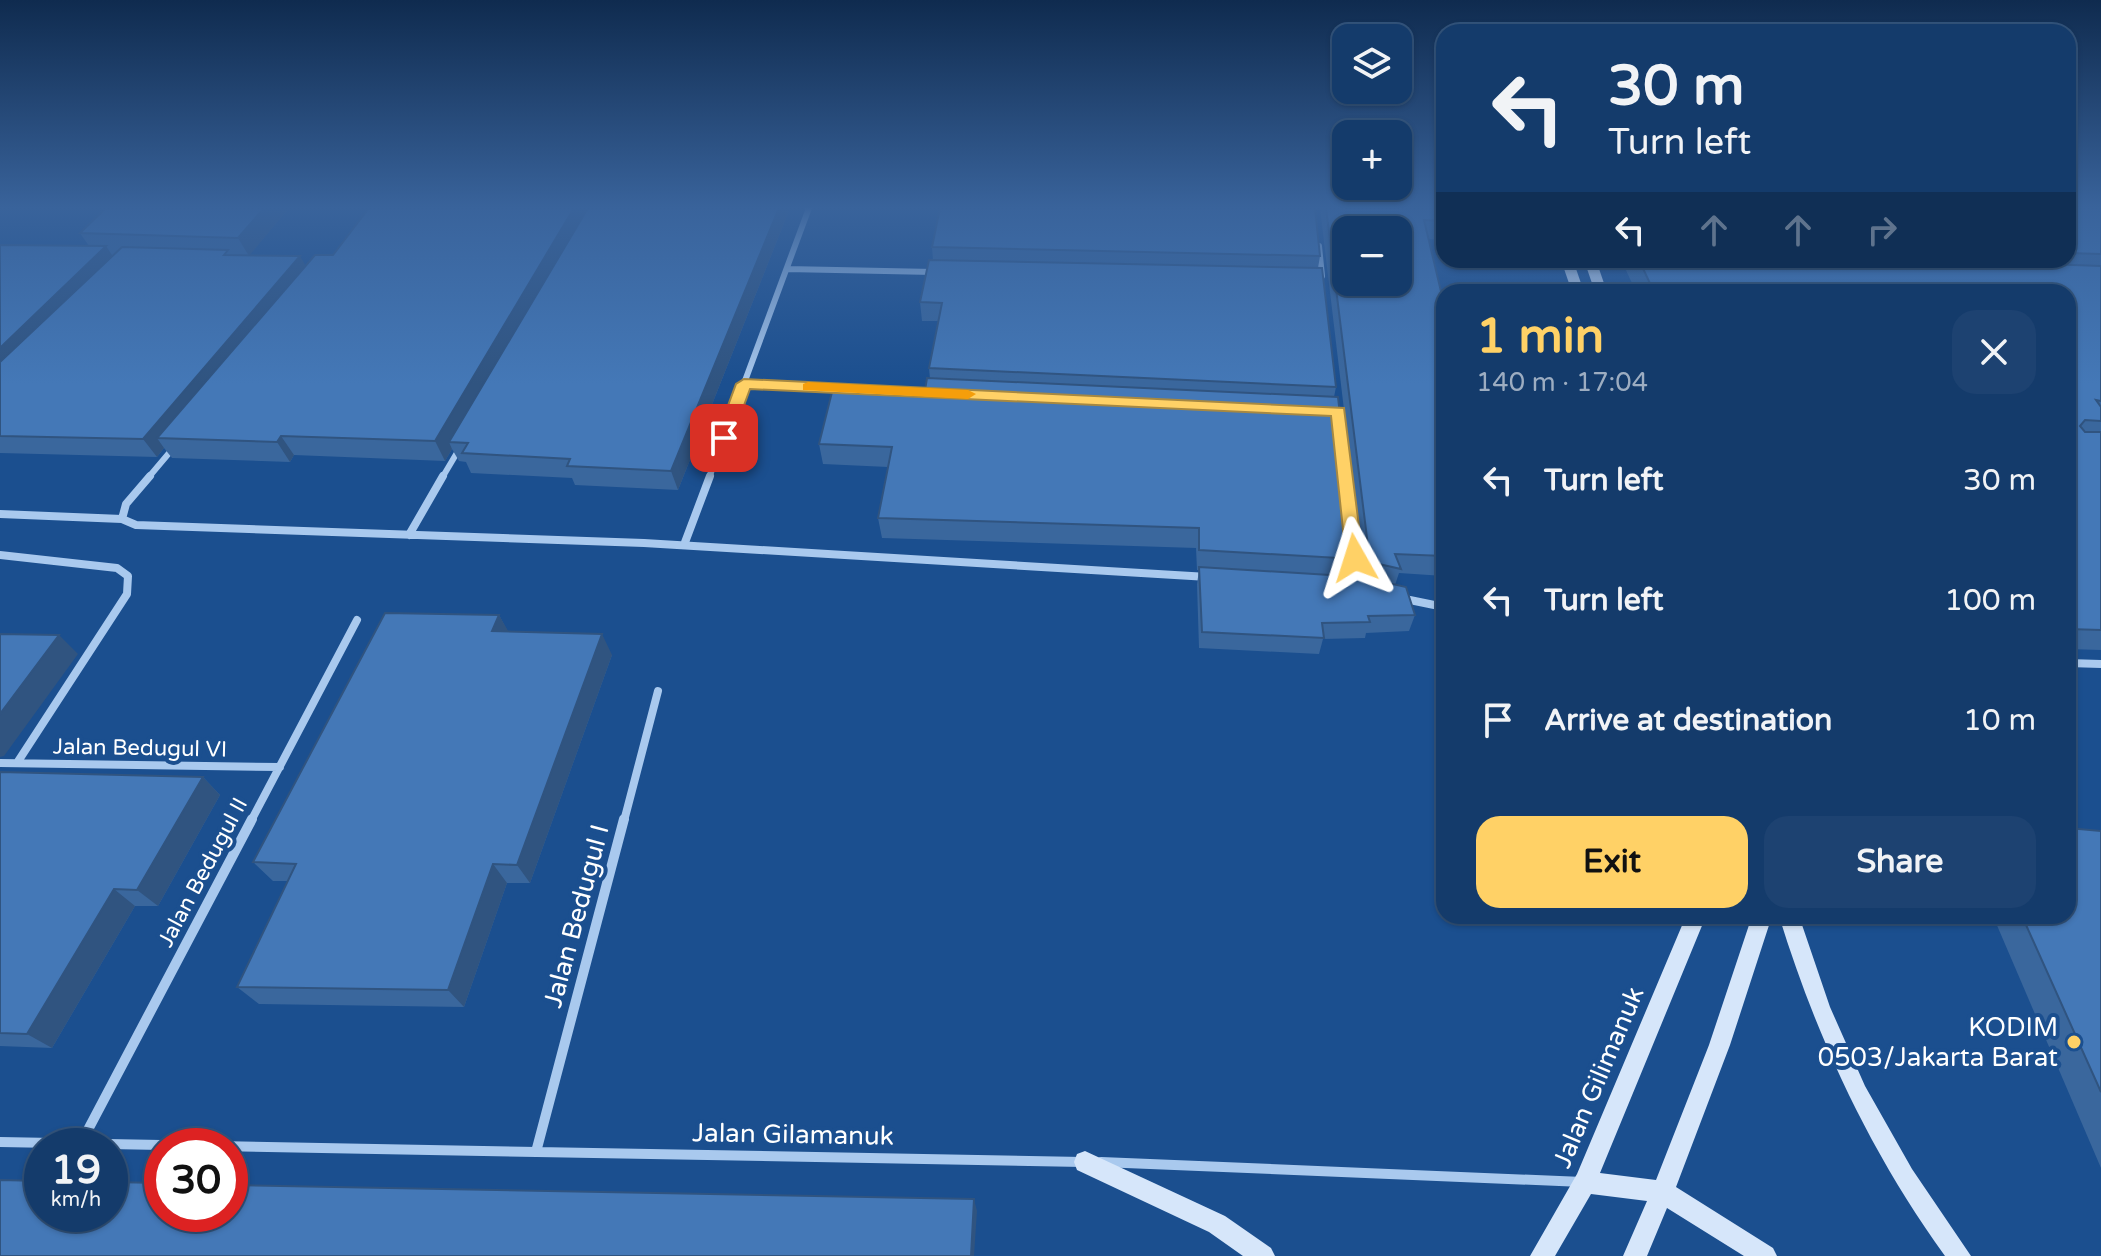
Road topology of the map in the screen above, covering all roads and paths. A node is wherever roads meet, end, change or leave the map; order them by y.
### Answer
1 (1321, 267) edge
2 (787, 269) joint
3 (944, 272) edge
4 (1307, 281) edge
5 (744, 384) junction
6 (854, 389) edge
7 (464, 440) edge
8 (176, 444) edge
9 (0, 514) edge
10 (122, 519) junction
11 (409, 535) junction
12 (1353, 543) edge
13 (684, 545) junction
14 (0, 555) edge
15 (1217, 578) edge
16 (1342, 586) edge
17 (1358, 587) junction
18 (1372, 590) edge
19 (1385, 594) edge
20 (1436, 605) edge
21 (357, 620) dead end
22 (2076, 663) edge
23 (2101, 664) edge
24 (658, 691) dead end
25 (0, 763) edge
26 (17, 763) junction
27 (280, 767) junction
28 (1693, 924) edge
29 (1760, 924) edge
30 (1791, 924) edge
31 (89, 1128) edge
32 (0, 1142) edge
33 (24, 1142) edge
34 (128, 1144) edge
35 (536, 1152) junction
36 (1085, 1162) junction
37 (1585, 1182) junction
38 (1663, 1192) junction
39 (1263, 1256) edge
40 (1542, 1256) edge
41 (1635, 1256) edge
42 (1765, 1256) edge
43 (1959, 1256) edge

1 - 4 street
2 - 3 street
2 - 5 street
5 - 6 street
5 - 13 street
7 - 11 street
8 - 10 street
9 - 10 street
10 - 11 street
11 - 13 street
12 - 17 street
13 - 15 street
14 - 26 street
16 - 17 street
17 - 18 street
19 - 20 street
21 - 27 street, Jalan Bedugul II
22 - 23 street
24 - 35 street, Jalan Bedugul I
25 - 26 street, Jalan Bedugul VI
26 - 27 street, Jalan Bedugul VI
27 - 31 street, Jalan Bedugul II
28 - 37 street, Jalan Gilimanuk
29 - 38 street
30 - 43 street
32 - 33 street, Jalan Gilamanuk
34 - 35 street, Jalan Gilamanuk
35 - 36 street, Jalan Gilamanuk
36 - 37 street, Jalan Gilamanuk
36 - 39 street
37 - 38 street
37 - 40 street, Jalan Gilimanuk
38 - 41 street
38 - 42 street

